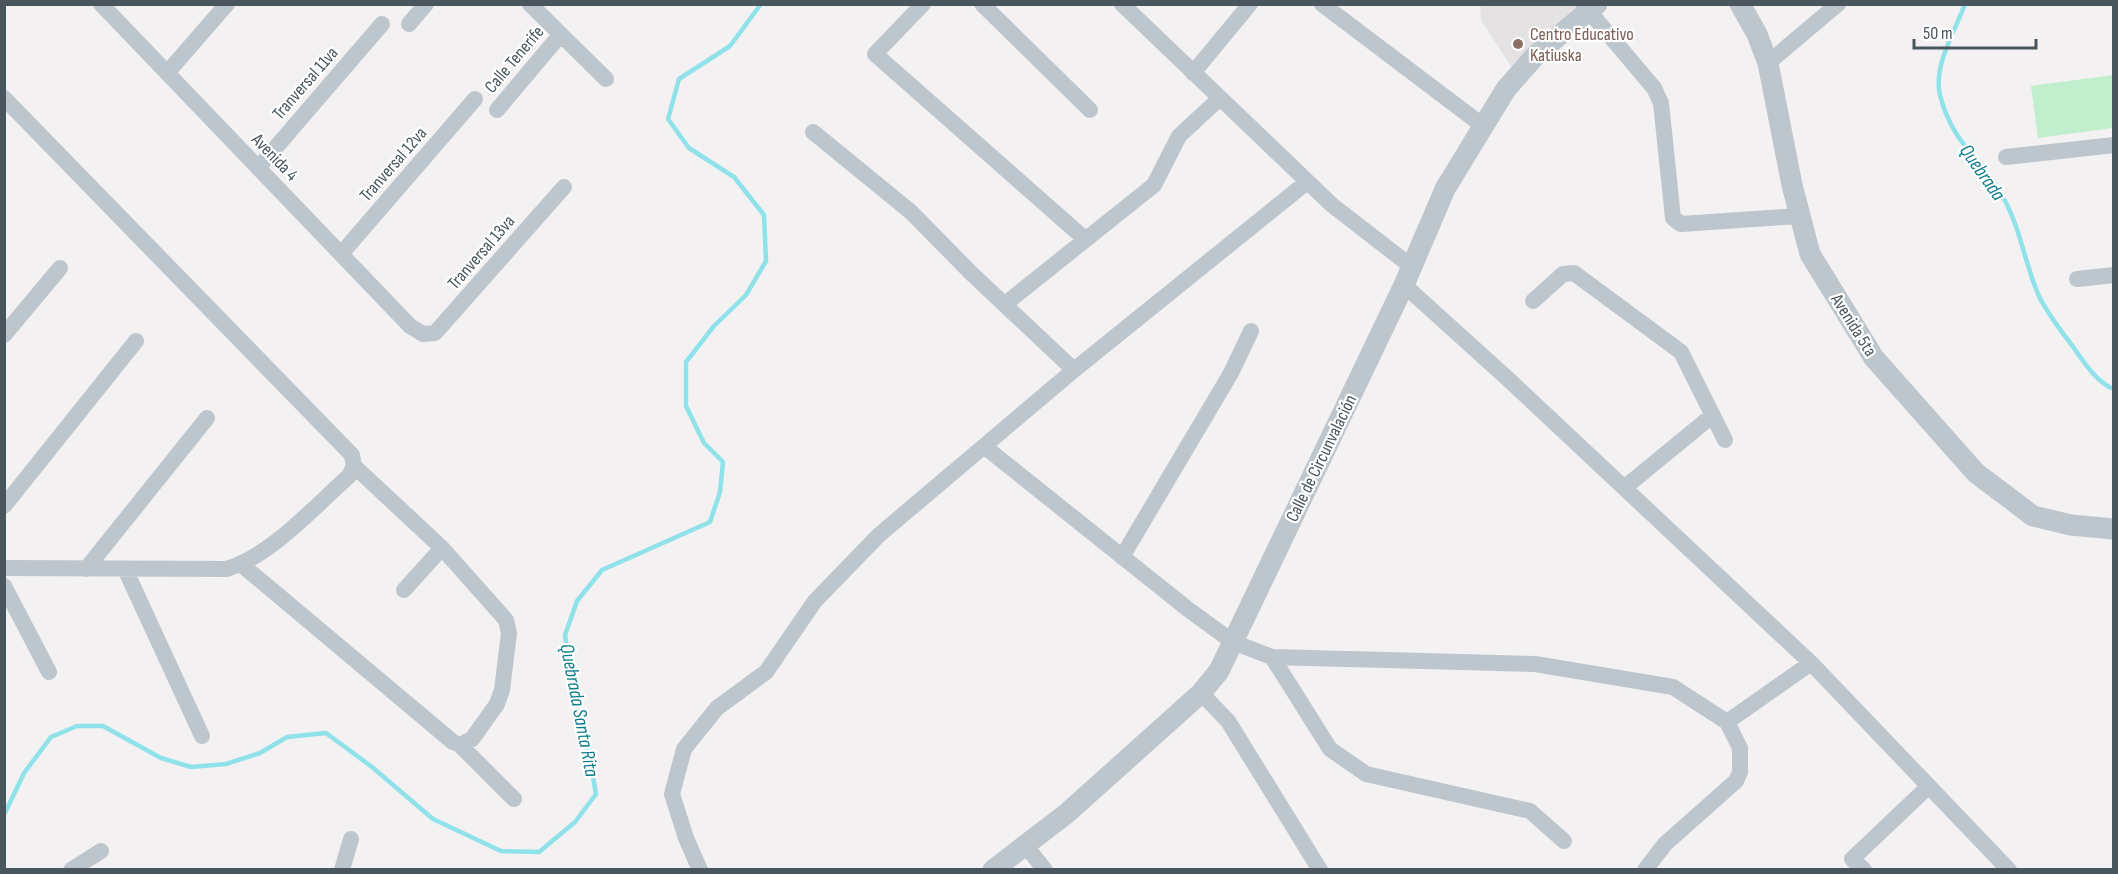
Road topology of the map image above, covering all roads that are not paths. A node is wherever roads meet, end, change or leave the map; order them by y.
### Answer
1 (101, 4) edge
2 (227, 4) edge
3 (426, 4) edge
4 (530, 4) edge
5 (923, 4) edge
6 (982, 4) edge
7 (1122, 4) edge
8 (1250, 4) edge
9 (1322, 4) edge
10 (1740, 4) edge
11 (1838, 4) edge
12 (1589, 7) edge
13 (382, 24) dead end
14 (409, 24) dead end
15 (561, 34) junction
16 (1768, 63) junction
17 (167, 73) junction
18 (1193, 73) junction
19 (606, 79) dead end
20 (4, 98) edge
21 (1220, 98) junction
22 (475, 99) dead end
23 (497, 110) dead end
24 (1090, 110) dead end
25 (1482, 125) junction
26 (813, 132) dead end
27 (2114, 145) edge
28 (2006, 157) dead end
29 (258, 168) junction
30 (1307, 182) junction
31 (564, 187) dead end
32 (1799, 216) junction
33 (1085, 239) junction
34 (341, 254) junction
35 (60, 268) dead end
36 (2114, 275) edge
37 (1408, 276) junction
38 (2078, 279) dead end
39 (1533, 301) dead end
40 (1005, 304) junction
41 (1251, 331) dead end
42 (423, 334) joint
43 (4, 335) edge
44 (136, 341) dead end
45 (1074, 369) junction
46 (1713, 415) junction
47 (207, 418) dead end
48 (1725, 440) dead end
49 (985, 447) junction
50 (354, 466) junction
51 (1624, 488) junction
52 (4, 506) edge
53 (2114, 529) edge
54 (442, 548) junction
55 (1122, 557) junction
56 (242, 565) junction
57 (4, 568) edge
58 (86, 569) junction
59 (125, 569) junction
60 (4, 586) edge
61 (404, 590) dead end
62 (1233, 642) junction
63 (1272, 657) junction
64 (1811, 663) junction
65 (49, 672) dead end
66 (1201, 693) junction
67 (1727, 722) junction
68 (202, 736) dead end
69 (460, 745) junction
70 (1929, 786) junction
71 (514, 799) dead end
72 (351, 839) dead end
73 (1564, 841) dead end
74 (1025, 845) junction
75 (102, 851) dead end
76 (71, 870) edge
77 (342, 870) edge
78 (700, 870) edge
79 (993, 870) edge
80 (1045, 870) edge
81 (1320, 870) edge
82 (1645, 870) edge
83 (1864, 870) edge
84 (2009, 870) edge

1 - 17 street, Avenida 4
2 - 17 street
3 - 14 street
4 - 15 street
5 - 33 street
6 - 24 street
7 - 18 street
8 - 18 street
9 - 25 street
10 - 16 street, Avenida 5ta
11 - 16 street
12 - 25 street, Calle de Circunvalación
12 - 32 street
13 - 29 street, Tranversal 11va
15 - 19 street
15 - 23 street, Calle Tenerife
16 - 32 street, Avenida 5ta
17 - 29 street, Avenida 4
18 - 21 street
20 - 50 street
21 - 30 street
21 - 33 street
22 - 34 street, Tranversal 12va
25 - 37 street, Calle de Circunvalación
26 - 40 street
27 - 28 street
29 - 34 street, Avenida 4
30 - 37 street
30 - 45 street
31 - 42 street, Tranversal 13va
32 - 53 street, Avenida 5ta
33 - 40 street
34 - 42 street, Avenida 4
35 - 43 street
36 - 38 street
37 - 51 street
37 - 62 street, Calle de Circunvalación
39 - 46 street
40 - 45 street
41 - 55 street
44 - 52 street
45 - 49 street
46 - 48 street
46 - 51 street
47 - 58 street
49 - 55 street
49 - 78 street
50 - 54 street
50 - 56 street
51 - 64 street
54 - 61 street
54 - 69 street
55 - 62 street
56 - 59 street
56 - 69 street
57 - 58 street
58 - 59 street
59 - 68 street
60 - 65 street
62 - 63 street
62 - 66 street, Calle de Circunvalación
63 - 67 street
63 - 73 street
64 - 67 street
64 - 70 street
66 - 74 street, Calle de Circunvalación
66 - 81 street
67 - 82 street
69 - 71 street
70 - 83 street
70 - 84 street
72 - 77 street
74 - 79 street, Calle de Circunvalación
74 - 80 street
75 - 76 street

